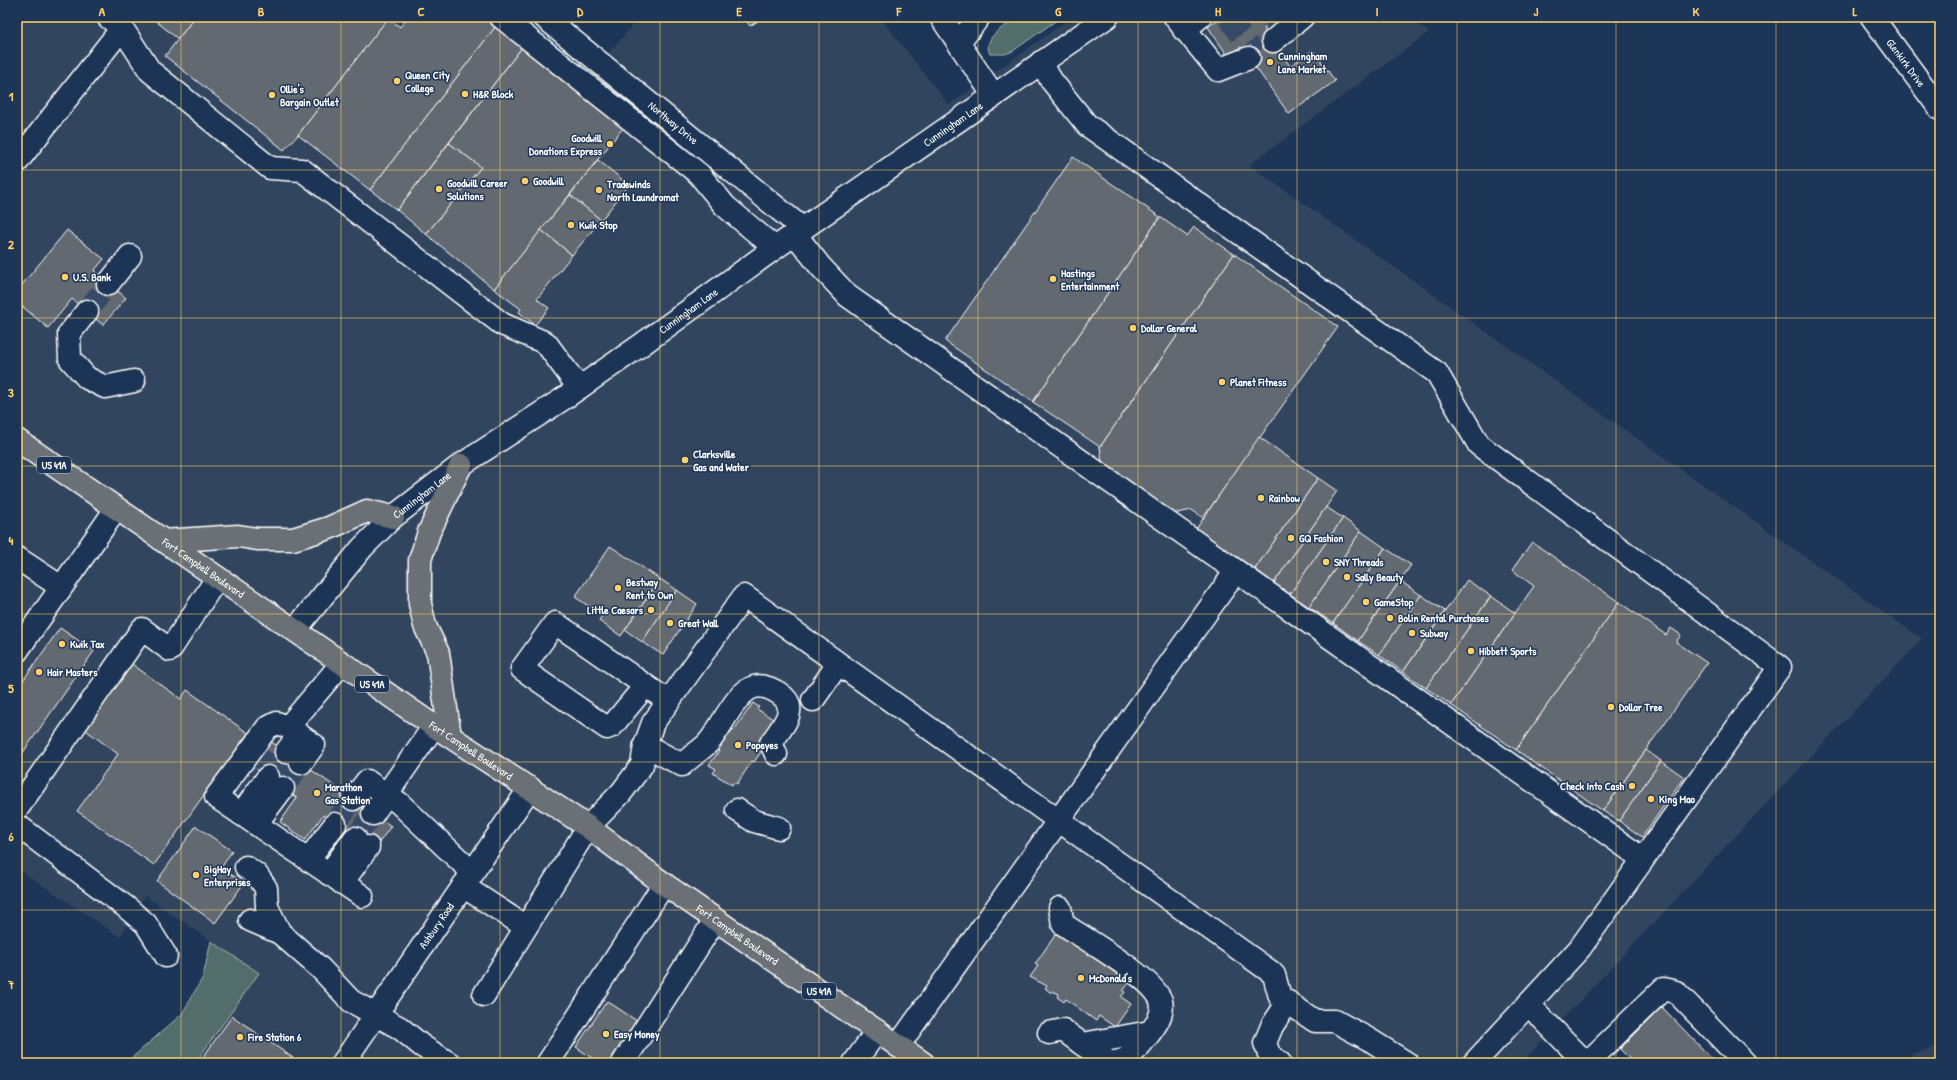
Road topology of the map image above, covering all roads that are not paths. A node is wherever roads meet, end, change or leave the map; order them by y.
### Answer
1 (501, 17) edge
2 (544, 17) edge
3 (940, 17) edge
4 (979, 17) edge
5 (1107, 17) edge
6 (1302, 17) edge
7 (1872, 17) edge
8 (1186, 21) edge
9 (115, 23) edge
10 (1277, 32) dead end
11 (959, 43) junction
12 (1249, 58) dead end
13 (1041, 62) junction
14 (994, 96) junction
15 (1940, 109) edge
16 (17, 162) edge
17 (799, 232) junction
18 (775, 248) junction
19 (130, 256) dead end
20 (108, 284) tunnel mouth
21 (87, 312) tunnel mouth
22 (134, 381) dead end
23 (579, 388) junction
24 (17, 440) edge
25 (460, 465) junction
26 (116, 508) junction
27 (393, 517) junction
28 (163, 541) junction
29 (17, 558) edge
30 (1236, 571) junction
31 (217, 578) junction
32 (61, 587) junction
33 (295, 630) junction
34 (17, 651) edge
35 (342, 663) junction
36 (838, 664) junction
37 (645, 686) junction
38 (813, 700) dead end
39 (668, 701) junction
40 (442, 731) junction
41 (645, 745) junction
42 (776, 754) dead end
43 (530, 788) junction
44 (353, 799) tunnel mouth
45 (393, 799) junction
46 (17, 809) edge
47 (737, 810) dead end
48 (241, 814) junction
49 (379, 818) tunnel mouth
50 (1058, 821) junction
51 (335, 824) tunnel mouth
52 (17, 825) edge
53 (588, 827) junction
54 (779, 828) dead end
55 (361, 843) tunnel mouth
56 (1643, 859) junction
57 (308, 860) junction
58 (246, 867) dead end
59 (336, 878) junction
60 (468, 880) junction
61 (664, 884) junction
62 (362, 896) dead end
63 (1060, 908) dead end
64 (250, 920) dead end
65 (715, 920) junction
66 (526, 927) junction
67 (280, 933) junction
68 (166, 956) dead end
69 (484, 995) dead end
70 (1288, 1002) junction
71 (1528, 1004) junction
72 (376, 1015) junction
73 (877, 1031) junction
74 (1049, 1034) dead end
75 (898, 1046) junction
76 (344, 1063) edge
77 (449, 1063) edge
78 (548, 1063) edge
79 (623, 1063) edge
80 (854, 1063) edge
81 (923, 1063) edge
82 (1280, 1063) edge
83 (1407, 1063) edge
84 (1474, 1063) edge
85 (1587, 1063) edge
86 (1745, 1063) edge

1 - 18 street
2 - 17 street, Northway Drive
3 - 11 street
4 - 11 street
5 - 13 street, Cunningham Lane
6 - 10 street
7 - 15 street, Glenkirk Drive
8 - 12 street
9 - 16 street
9 - 23 street
11 - 14 street
13 - 14 street, Cunningham Lane
13 - 56 street
14 - 17 street, Cunningham Lane
17 - 18 street, Cunningham Lane
17 - 30 street, Northway Drive
18 - 23 street, Cunningham Lane
19 - 20 street
21 - 22 street
23 - 25 street, Cunningham Lane
24 - 26 highway, Fort Campbell Boulevard / US 41A
25 - 27 street, Cunningham Lane
25 - 40 highway
26 - 28 highway, Fort Campbell Boulevard / US 41A
26 - 32 street
27 - 28 highway
27 - 33 street, Cunningham Lane
28 - 31 highway, Fort Campbell Boulevard / US 41A
29 - 32 street
30 - 50 street
30 - 56 street, Northway Drive
31 - 33 highway, Fort Campbell Boulevard / US 41A
31 - 46 street
32 - 34 street
33 - 35 highway, Fort Campbell Boulevard / US 41A
35 - 40 highway, Fort Campbell Boulevard / US 41A
35 - 48 street
36 - 38 street
36 - 39 street
36 - 50 street
37 - 37 street
37 - 39 street
39 - 41 street
40 - 43 highway, Fort Campbell Boulevard / US 41A
40 - 45 street
41 - 42 street
41 - 53 street
43 - 53 highway, Fort Campbell Boulevard / US 41A
43 - 60 street, Ashbury Road
44 - 45 street
45 - 49 street
45 - 60 street
47 - 54 street
48 - 48 street
48 - 57 street
50 - 70 street
50 - 75 street
51 - 57 street
52 - 68 street
53 - 61 highway, Fort Campbell Boulevard / US 41A
53 - 66 street
55 - 59 street
56 - 71 street
57 - 59 street
58 - 67 street
59 - 62 street
60 - 66 street
60 - 72 street, Ashbury Road
61 - 65 highway, Fort Campbell Boulevard / US 41A
61 - 78 street
63 - 74 street
64 - 67 street
65 - 73 highway, Fort Campbell Boulevard / US 41A
65 - 79 street
66 - 69 street
67 - 72 street
70 - 82 street
70 - 83 street
71 - 84 street
71 - 85 street
72 - 76 street, Ashbury Road
72 - 77 street
73 - 75 highway, Fort Campbell Boulevard / US 41A
73 - 80 street
75 - 81 highway, Fort Campbell Boulevard / US 41A
85 - 86 street

